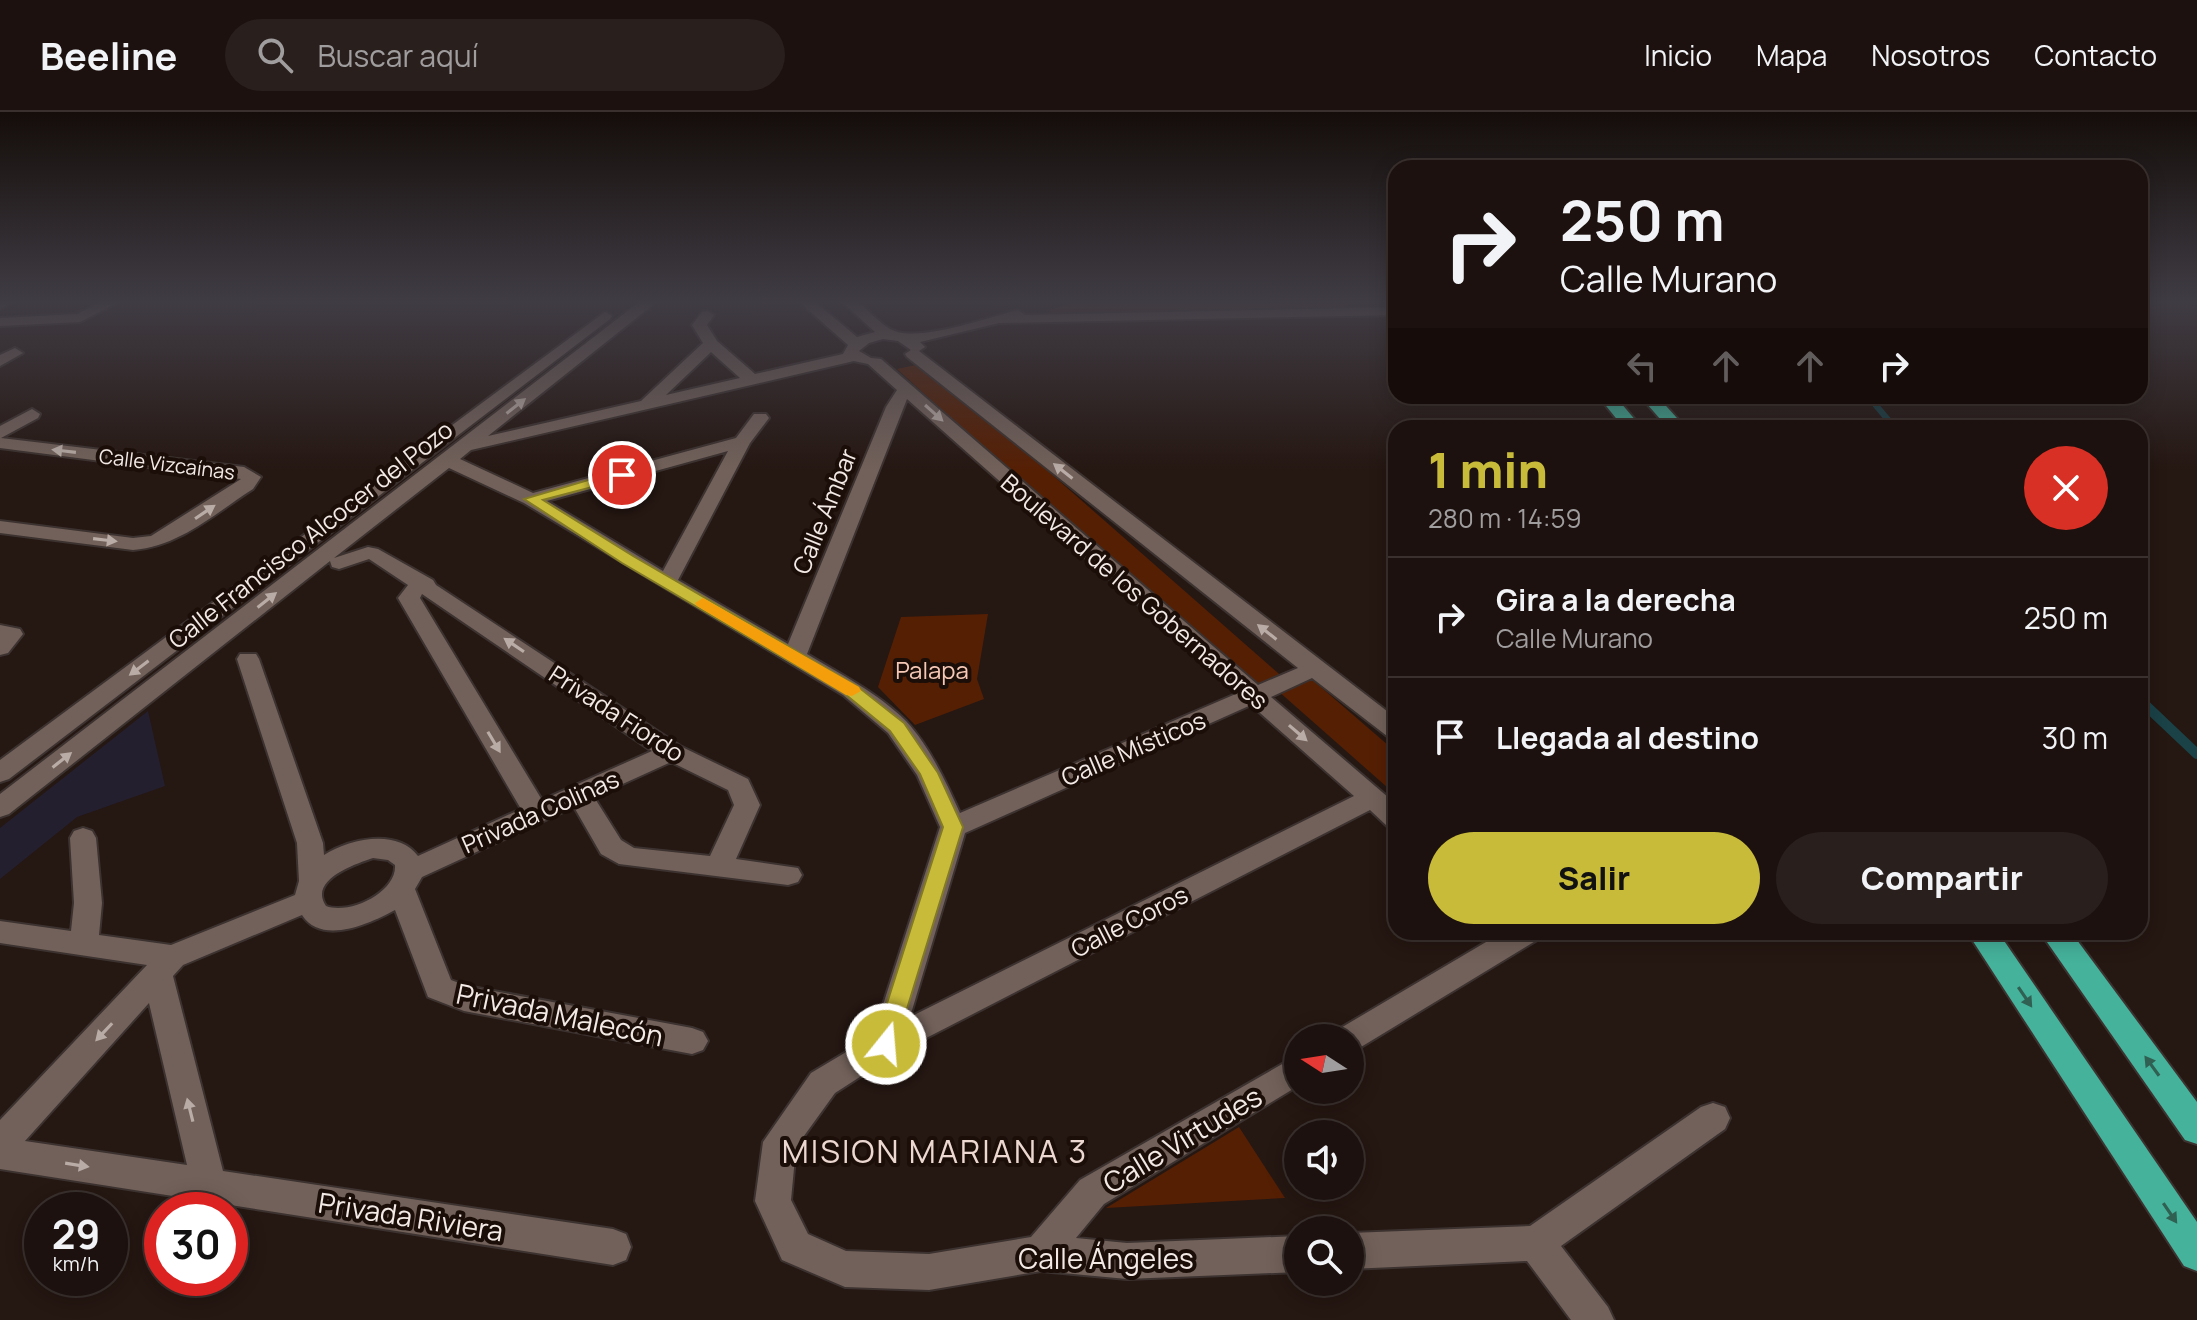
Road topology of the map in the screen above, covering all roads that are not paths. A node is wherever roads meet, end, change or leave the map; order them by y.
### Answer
1 (551, 356) edge
2 (580, 356) edge
3 (698, 356) edge
4 (725, 356) edge
5 (852, 356) edge
6 (865, 356) edge
7 (874, 356) edge
8 (902, 356) edge
9 (931, 356) edge
10 (752, 380) junction
11 (906, 389) junction
12 (646, 404) junction
13 (1613, 404) edge
14 (1655, 404) edge
15 (32, 414) dead end
16 (760, 418) dead end
17 (1626, 420) edge
18 (1670, 420) edge
19 (0, 433) edge
20 (742, 442) junction
21 (0, 443) edge
22 (455, 454) junction
23 (531, 499) junction
24 (0, 527) edge
25 (339, 563) dead end
26 (667, 582) junction
27 (426, 584) junction
28 (0, 632) edge
29 (0, 648) edge
30 (795, 655) junction
31 (248, 659) dead end
32 (1314, 669) junction
33 (1255, 695) junction
34 (1388, 724) edge
35 (671, 752) junction
36 (0, 773) edge
37 (579, 793) junction
38 (1372, 798) junction
39 (0, 808) edge
40 (536, 812) junction
41 (1388, 812) edge
42 (953, 827) junction
43 (83, 838) dead end
44 (720, 865) junction
45 (788, 875) dead end
46 (405, 880) junction
47 (309, 891) junction
48 (0, 932) edge
49 (1514, 940) edge
50 (1987, 940) edge
51 (2061, 940) edge
52 (84, 944) junction
53 (165, 966) junction
54 (1364, 1030) edge
55 (692, 1041) dead end
56 (886, 1044) junction
57 (1284, 1077) edge
58 (1713, 1118) dead end
59 (2197, 1129) edge
60 (0, 1144) edge
61 (0, 1153) edge
62 (209, 1186) junction
63 (1536, 1243) junction
64 (613, 1247) dead end
65 (1364, 1250) edge
66 (1041, 1253) junction
67 (2197, 1253) edge
68 (1284, 1255) edge
69 (1595, 1320) edge

1 -> 36 street, Calle Francisco Alcocer del Pozo
22 -> 2 street, Calle Francisco Alcocer del Pozo
3 - 12 street
4 - 10 street
5 - 10 street
6 - 11 street, Boulevard de los Gobernadores
7 - 8 street
32 -> 9 street, Boulevard de los Gobernadores
10 - 12 street
11 - 30 street, Calle Ámbar
11 -> 33 street, Boulevard de los Gobernadores
12 - 22 street
13 - 17 highway
14 - 18 highway
15 - 19 street
16 - 20 street
20 - 23 street
20 - 26 street
24 -> 21 street, Calle Vizcaínas
22 - 23 street
39 -> 22 street, Calle Francisco Alcocer del Pozo
23 - 26 street
25 - 27 street, Privada Fiordo
26 - 30 street
35 -> 27 street, Privada Fiordo
27 -> 40 street
28 - 29 street
30 - 42 street
31 - 47 street
32 - 33 street, Calle Místicos
32 - 34 street, Boulevard de los Gobernadores
33 -> 38 street, Boulevard de los Gobernadores
33 - 42 street, Calle Místicos
35 - 37 street, Privada Colinas
35 - 44 street, Privada Fiordo
37 - 40 street, Privada Colinas
37 - 44 street
38 - 41 street, Boulevard de los Gobernadores
38 - 56 street, Calle Coros
40 - 46 street, Privada Colinas
42 - 56 street
43 - 52 street
44 - 45 street
46 - 47 street, Privada Colinas
46 - 47 street
46 - 55 street, Privada Malecón
47 - 53 street
48 - 52 street
49 - 54 street
50 -> 67 highway
59 -> 51 highway
52 - 53 street
53 -> 60 street
62 -> 53 street
56 - 66 street, Calle Ángeles
57 - 66 street, Calle Virtudes
58 - 63 street
61 -> 62 street, Privada Riviera
62 - 64 street, Privada Riviera
63 - 65 street
63 - 69 street
66 - 68 street, Calle Ángeles

